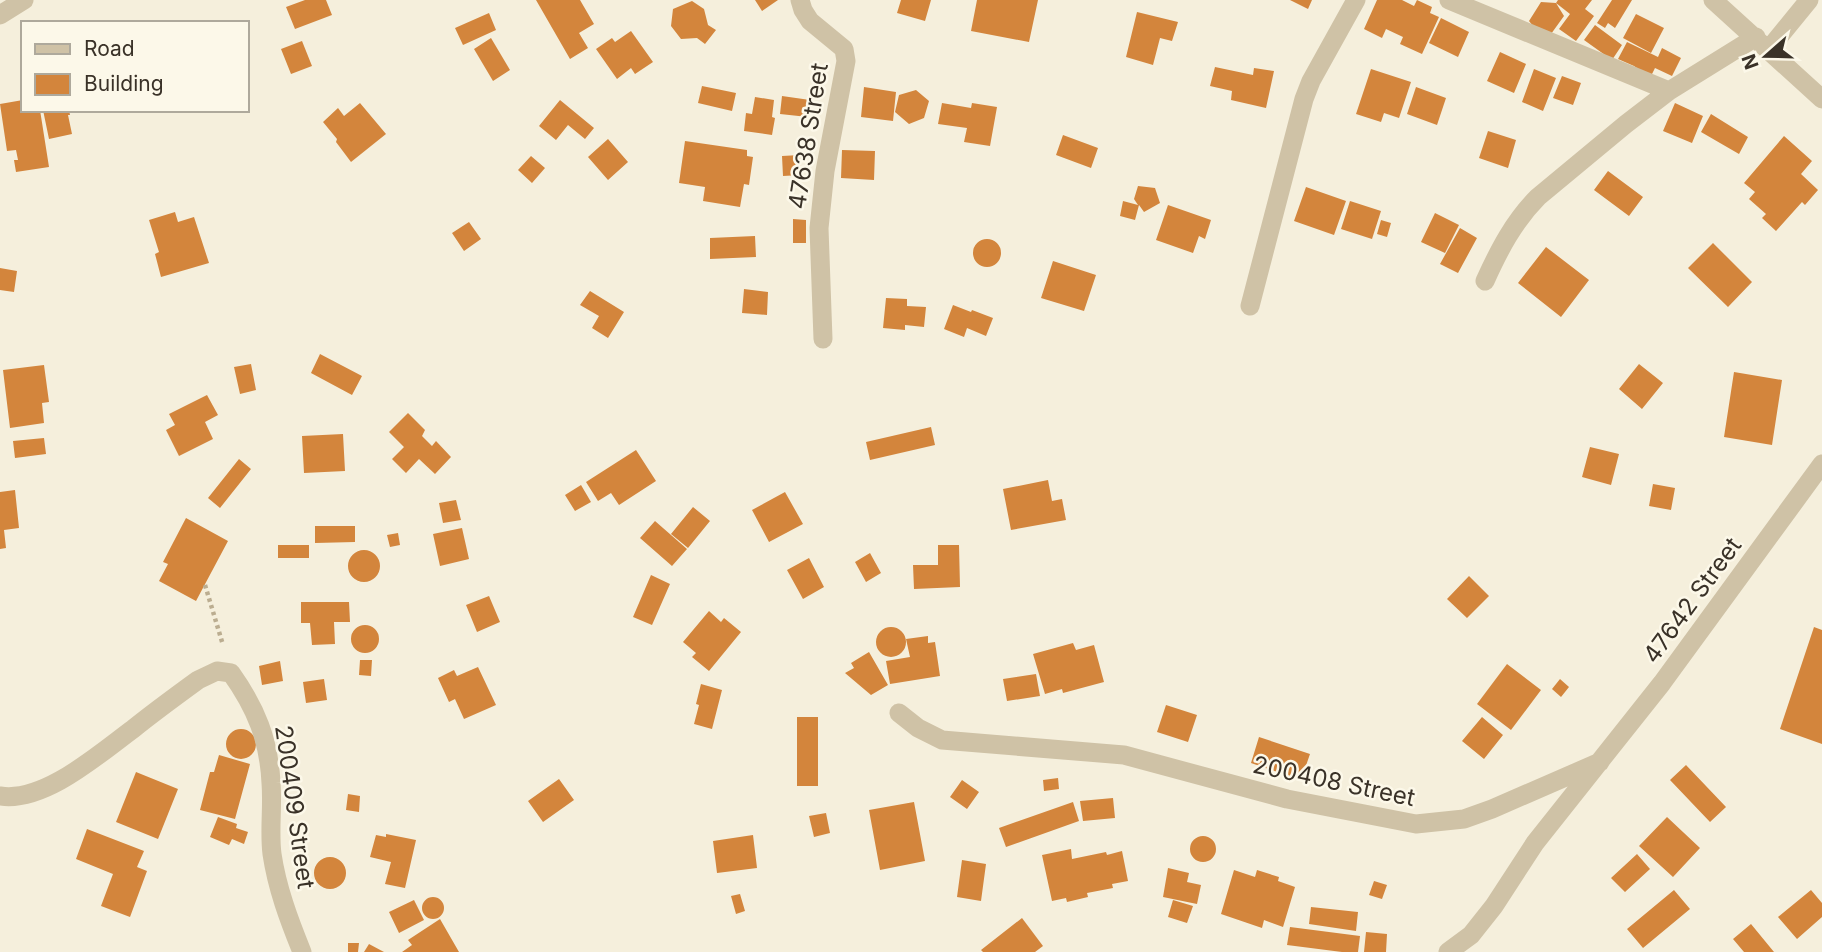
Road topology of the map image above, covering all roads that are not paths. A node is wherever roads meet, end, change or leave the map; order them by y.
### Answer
1 (24, 0) edge
2 (800, 0) edge
3 (1356, 0) edge
4 (1449, 0) edge
5 (1713, 0) edge
6 (1809, 0) edge
7 (0, 15) edge
8 (1763, 43) junction
9 (1669, 91) junction
10 (1822, 99) edge
11 (1485, 281) dead end
12 (1250, 306) dead end
13 (823, 339) dead end
14 (1822, 464) edge
15 (899, 713) dead end
16 (1600, 762) junction
17 (0, 796) edge
18 (302, 952) edge
19 (1448, 952) edge

1 - 7 street
2 - 13 street, 47638 Street
3 - 12 street
4 - 9 street
5 - 8 street
6 - 8 street
8 - 9 street
8 - 10 street
9 - 11 street
14 - 16 street, 47642 Street
15 - 16 street, 200408 Street
16 - 19 street
17 - 18 street, 200409 Street

